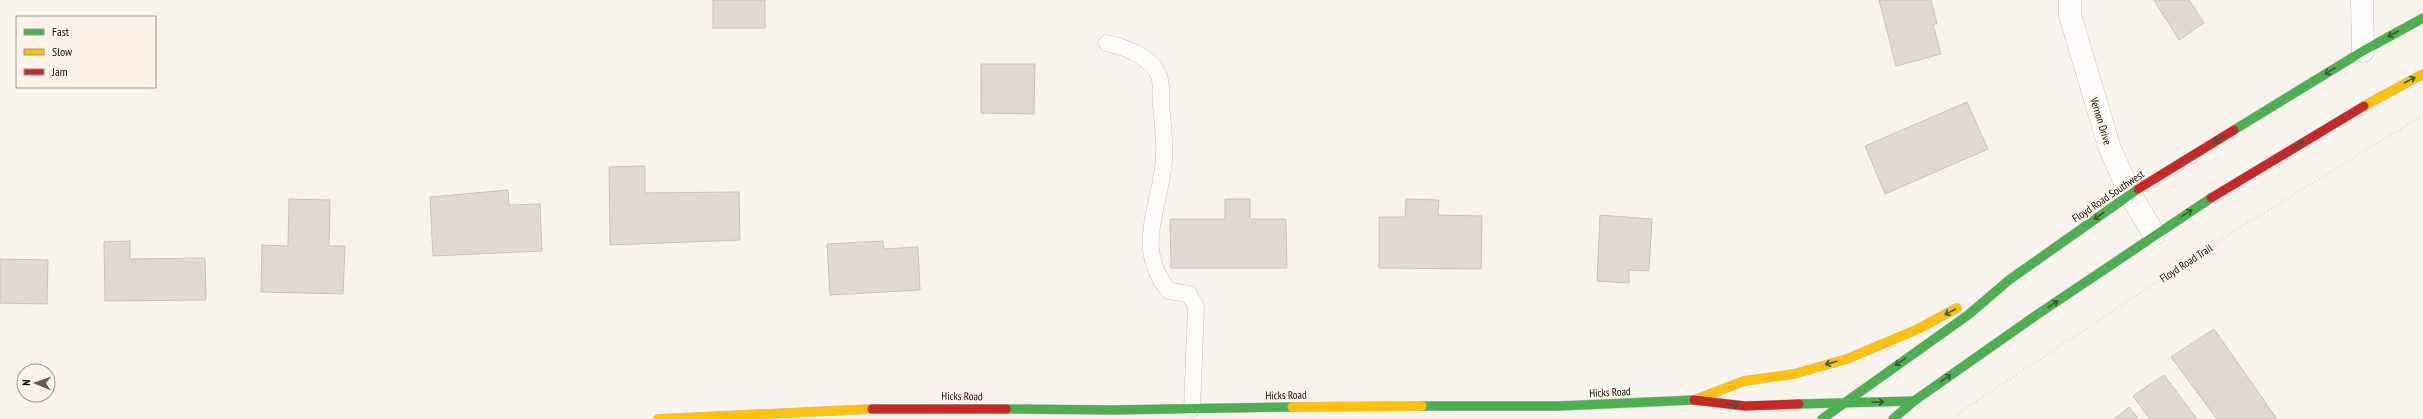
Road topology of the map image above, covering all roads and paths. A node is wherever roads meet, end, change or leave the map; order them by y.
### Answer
1 (2070, 0) edge
2 (2362, 0) edge
3 (2423, 18) edge
4 (1107, 43) dead end
5 (2363, 51) junction
6 (2423, 74) edge
7 (2423, 115) edge
8 (2130, 194) junction
9 (2154, 234) junction
10 (2009, 280) junction
11 (1694, 400) junction
12 (1914, 401) junction
13 (1843, 402) junction
14 (1560, 406) junction
15 (1192, 409) junction
16 (1582, 414) dead end
17 (658, 419) edge
18 (1822, 419) edge
19 (1894, 419) edge
20 (1955, 419) edge

1 - 8 street, Vernon Drive
2 - 5 street
3 -> 5 main road, Floyd Road Southwest
4 - 15 lane
5 -> 8 main road, Floyd Road Southwest
9 -> 6 main road
7 - 20 path, Floyd Road Trail
8 - 9 street, Vernon Drive
8 -> 10 main road, Floyd Road Southwest
12 -> 9 main road
10 -> 11 main road
10 -> 13 main road, Floyd Road Southwest
11 -> 13 main road, Hicks Road
11 - 14 main road, Hicks Road
13 -> 12 main road, Hicks Road
12 - 19 main road
13 - 18 main road, Floyd Road Southwest
14 - 15 main road, Hicks Road
14 - 16 main road
15 - 17 main road, Hicks Road

